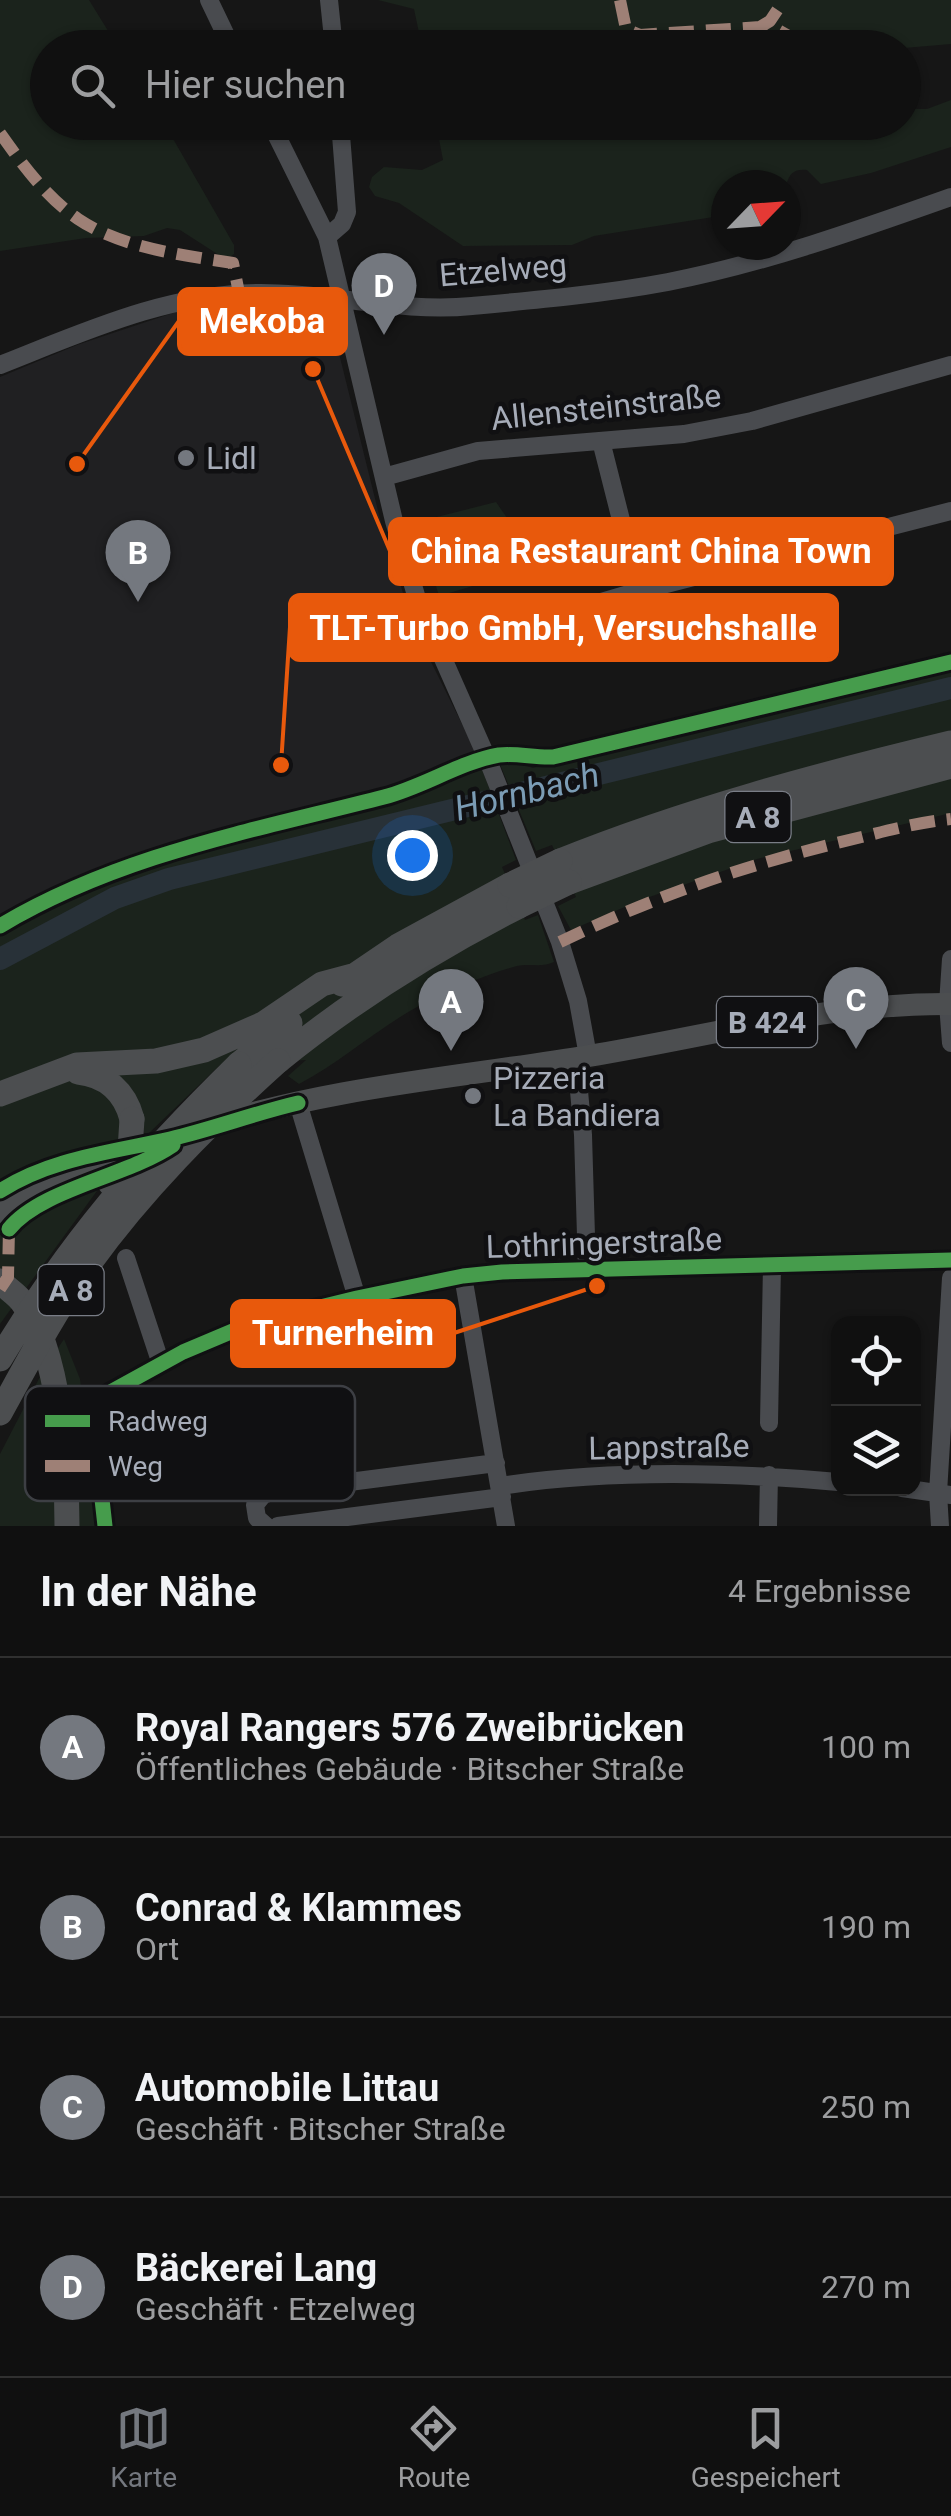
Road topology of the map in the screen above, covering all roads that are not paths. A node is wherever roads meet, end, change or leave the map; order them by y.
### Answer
1 (209, 0) edge
2 (329, 0) edge
3 (223, 30) edge
4 (332, 30) edge
5 (279, 140) edge
6 (341, 140) edge
7 (950, 202) edge
8 (327, 238) junction
9 (341, 300) junction
10 (0, 365) edge
11 (951, 365) edge
12 (601, 440) junction
13 (384, 477) junction
14 (951, 511) edge
15 (639, 590) junction
16 (437, 650) junction
17 (951, 742) edge
18 (951, 766) edge
19 (564, 872) junction
20 (514, 895) junction
21 (951, 959) edge
22 (352, 976) junction
23 (950, 1004) edge
24 (951, 1044) edge
25 (582, 1057) junction
26 (48, 1074) junction
27 (0, 1094) edge
28 (298, 1103) junction
29 (82, 1172) junction
30 (0, 1201) edge
31 (98, 1212) junction
32 (0, 1220) edge
33 (126, 1258) dead end
34 (951, 1260) edge
35 (772, 1265) junction
36 (587, 1270) junction
37 (463, 1276) junction
38 (951, 1278) edge
39 (0, 1281) edge
40 (358, 1298) junction
41 (0, 1302) edge
42 (44, 1353) junction
43 (0, 1358) edge
44 (160, 1364) junction
45 (51, 1386) edge
46 (119, 1386) edge
47 (0, 1413) edge
48 (768, 1423) dead end
49 (496, 1463) junction
50 (769, 1476) junction
51 (355, 1481) edge
52 (831, 1481) edge
53 (501, 1491) junction
54 (944, 1494) edge
55 (65, 1501) edge
56 (102, 1501) edge
57 (258, 1501) edge
58 (67, 1526) edge
59 (105, 1526) edge
60 (266, 1526) edge
61 (278, 1526) edge
62 (506, 1526) edge
63 (768, 1526) edge
64 (940, 1526) edge

1 - 3 street
2 - 4 street
5 - 8 street
6 - 8 street
7 - 9 street, Etzelweg
8 - 9 street
9 - 10 street, Etzelweg
9 - 13 street
11 - 12 street, Allensteinstraße
12 - 13 street, Allensteinstraße
12 - 15 street
13 - 16 street
14 - 15 street
15 - 16 street
16 - 25 street
17 - 19 highway, A 8
18 - 19 highway, A 8
19 - 20 highway, A 8, bridge
20 - 22 highway, A 8
20 - 47 highway, A 8, bridge
21 - 23 street
22 - 26 highway
22 - 31 highway, A 8, bridge
23 - 24 street
23 - 25 main road, B 424
25 - 28 main road, B 424
25 - 36 street
26 - 27 highway
26 - 31 highway, bridge
28 - 29 main road, B 424
28 - 40 street
29 - 30 main road, B 424
29 - 32 main road, B 424
31 - 43 highway, A 8, bridge
33 - 44 street
34 - 35 street, Lothringerstraße
35 - 36 street, Lothringerstraße
35 - 48 street
36 - 37 street, Lothringerstraße
37 - 40 street, Lothringerstraße
37 - 49 street
38 - 54 street
39 - 42 highway
40 - 44 street, Lothringerstraße
41 - 42 highway
42 - 45 highway
44 - 46 street, Lothringerstraße
49 - 51 street
49 - 53 street
50 - 52 street, Lappstraße
50 - 53 street, Lappstraße
50 - 63 street
53 - 61 street, Lappstraße
53 - 62 street
54 - 64 street
55 - 58 highway
56 - 59 street, Lothringerstraße
57 - 60 street

